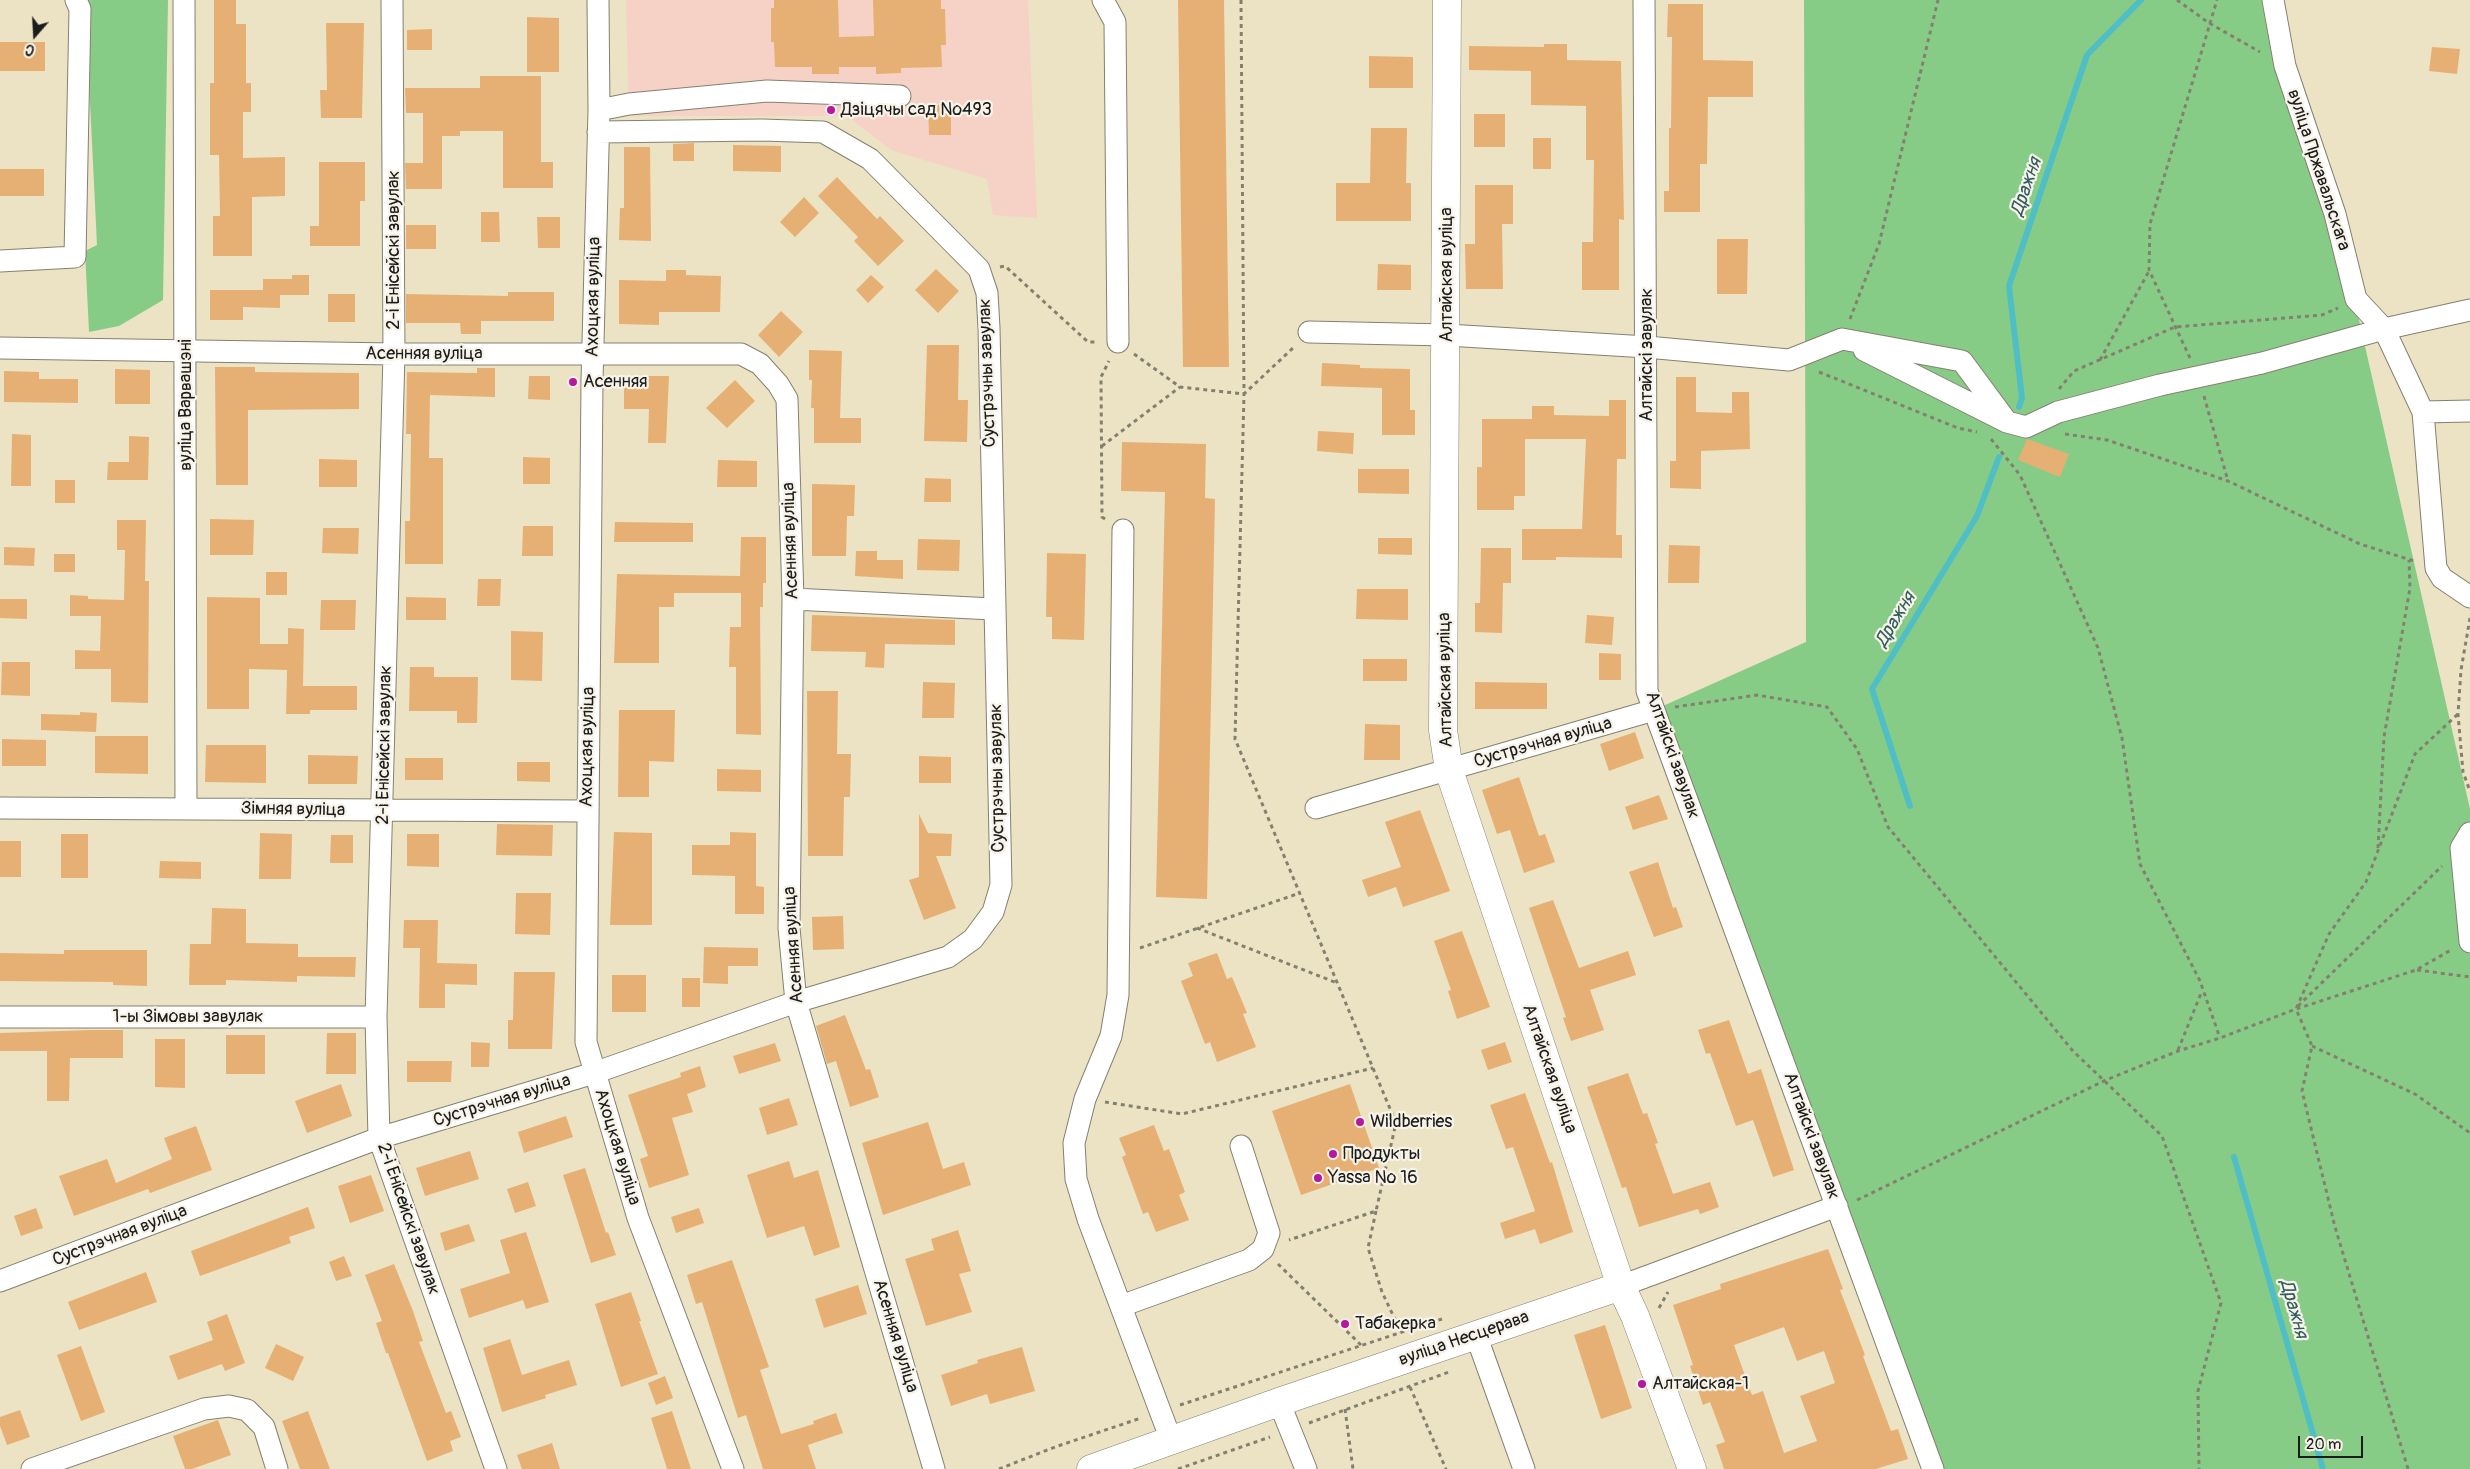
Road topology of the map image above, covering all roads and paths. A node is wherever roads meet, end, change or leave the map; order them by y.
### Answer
1 (76, 0) edge
2 (184, 0) edge
3 (392, 0) edge
4 (598, 0) edge
5 (1103, 0) edge
6 (1240, 0) edge
7 (1447, 0) edge
8 (1644, 0) edge
9 (1938, 0) edge
10 (2177, 0) edge
11 (2217, 0) edge
12 (2273, 0) edge
13 (2209, 23) junction
14 (2285, 66) junction
15 (900, 96) dead end
16 (598, 110) junction
17 (598, 132) junction
18 (0, 261) edge
19 (1005, 266) dead end
20 (2149, 270) junction
21 (2356, 299) junction
22 (2470, 310) edge
23 (2175, 327) junction
24 (2384, 329) junction
25 (1309, 332) joint
26 (1447, 335) junction
27 (1842, 339) junction
28 (1088, 342) dead end
29 (1118, 342) junction
30 (1647, 347) junction
31 (0, 348) edge
32 (186, 352) junction
33 (593, 353) junction
34 (394, 354) junction
35 (1789, 360) junction
36 (2100, 360) junction
37 (2199, 377) junction
38 (1180, 386) junction
39 (2056, 392) dead end
40 (1244, 394) junction
41 (2470, 411) edge
42 (2423, 412) junction
43 (2007, 422) junction
44 (1981, 433) dead end
45 (2062, 433) dead end
46 (1988, 435) dead end
47 (1102, 446) junction
48 (2228, 481) junction
49 (1123, 530) joint
50 (2409, 560) junction
51 (2436, 568) junction
52 (2470, 597) edge
53 (793, 599) junction
54 (993, 609) junction
55 (2470, 617) edge
56 (1654, 710) junction
57 (2458, 714) junction
58 (1449, 770) junction
59 (2470, 791) edge
60 (0, 808) edge
61 (1316, 808) dead end
62 (186, 809) junction
63 (383, 811) junction
64 (587, 811) junction
65 (2466, 840) edge
66 (2378, 851) junction
67 (1300, 893) junction
68 (993, 912) joint
69 (1196, 928) junction
70 (2470, 941) edge
71 (1118, 956) junction
72 (2416, 970) junction
73 (2470, 977) edge
74 (1338, 983) junction
75 (2203, 991) junction
76 (796, 1002) junction
77 (2296, 1009) junction
78 (0, 1017) edge
79 (376, 1017) junction
80 (2220, 1038) junction
81 (2312, 1046) junction
82 (2178, 1051) junction
83 (1373, 1068) junction
84 (594, 1073) junction
85 (2106, 1080) junction
86 (1086, 1099) junction
87 (2470, 1133) edge
88 (379, 1138) junction
89 (1241, 1146) dead end
90 (1837, 1206) junction
91 (1376, 1210) junction
92 (1263, 1249) junction
93 (0, 1280) edge
94 (1621, 1286) junction
95 (1121, 1306) junction
96 (1401, 1332) dead end
97 (1362, 1346) dead end
98 (1480, 1347) junction
99 (1410, 1387) junction
100 (1279, 1402) junction
101 (1346, 1409) junction
102 (1291, 1430) junction
103 (1171, 1440) junction
104 (32, 1469) edge
105 (277, 1469) edge
106 (496, 1469) edge
107 (732, 1469) edge
108 (934, 1469) edge
109 (1091, 1469) edge
110 (1178, 1469) edge
111 (1306, 1469) edge
112 (1352, 1469) edge
113 (1446, 1469) edge
114 (1524, 1469) edge
115 (1692, 1469) edge
116 (1933, 1469) edge
117 (2199, 1469) edge
118 (2408, 1469) edge

1 - 18 street
2 - 32 street, вуліца Варвашэні
3 - 34 street, 2-і Енісейскі завулак
4 - 16 street, Ахоцкая вуліца
5 - 29 street
6 - 40 path
7 - 26 main road, Алтайская вуліца
8 - 30 street, Алтайскі завулак
9 - 27 path
10 - 13 path
11 - 13 path
12 - 14 street, вуліца Пржавальскага
13 - 14 path
13 - 20 path
14 - 21 street, вуліца Пржавальскага
15 - 16 street
16 - 17 street, Ахоцкая вуліца
17 - 33 street, Ахоцкая вуліца
17 - 54 street, Сустрэчны завулак
19 - 28 path
20 - 23 path
20 - 36 path
21 - 23 path
21 - 24 street, вуліца Пржавальскага
22 - 24 street
23 - 36 path
23 - 37 path
24 - 37 street
24 - 42 street, вуліца Пржавальскага
25 - 26 street
25 - 40 path
26 - 30 street
26 - 58 main road, Алтайская вуліца
27 - 35 street
27 - 43 street
27 - 43 street
29 - 38 path
29 - 47 path
30 - 35 street
30 - 56 street, Алтайскі завулак
31 - 32 street, Асенняя вуліца
32 - 34 street, Асенняя вуліца
32 - 62 street, вуліца Варвашэні
33 - 34 street, Асенняя вуліца
33 - 53 street, Асенняя вуліца
33 - 64 street, Ахоцкая вуліца
34 - 63 street, 2-і Енісейскі завулак
35 - 44 path
36 - 39 path
37 - 43 street
37 - 48 path
38 - 40 path
38 - 47 path
40 - 67 path
41 - 42 street
42 - 51 street
45 - 48 path
46 - 75 path
47 - 49 path
48 - 50 path
49 - 71 street
50 - 51 path
50 - 66 path
51 - 52 street
53 - 54 street
53 - 76 street, Асенняя вуліца
54 - 68 street, Сустрэчны завулак
55 - 57 path
56 - 58 street, Сустрэчная вуліца
56 - 85 path
56 - 90 street, Алтайскі завулак
57 - 59 path
57 - 66 path
58 - 61 street, Сустрэчная вуліца
58 - 94 main road, Алтайская вуліца
60 - 62 street, Зімняя вуліца
62 - 63 street, Зімняя вуліца
63 - 64 street, Зімняя вуліца
63 - 79 street, 2-і Енісейскі завулак
64 - 84 street, Ахоцкая вуліца
65 - 70 street
65 - 77 path
66 - 77 path
67 - 69 path
67 - 74 path
68 - 76 street, Сустрэчная вуліца
69 - 71 path
69 - 74 path
70 - 72 path
71 - 86 street
72 - 73 path
72 - 77 path
74 - 83 path
75 - 80 path
75 - 82 path
76 - 84 street, Сустрэчная вуліца
76 - 108 street, Асенняя вуліца
77 - 80 path
77 - 81 path
78 - 79 street, 1-ы Зімовы завулак
79 - 88 street, 2-і Енісейскі завулак
80 - 82 path
81 - 87 path
81 - 118 path
82 - 85 path
83 - 86 path
83 - 91 path
84 - 88 street, Сустрэчная вуліца
84 - 107 street, Ахоцкая вуліца
85 - 90 path
85 - 117 path
86 - 95 street
88 - 93 street, Сустрэчная вуліца
88 - 106 street, 2-і Енісейскі завулак
89 - 92 street
90 - 94 street, вуліца Несцерава
90 - 116 street, Алтайскі завулак
91 - 92 path
91 - 96 path
92 - 95 street
92 - 97 path
94 - 98 main road, вуліца Несцерава
94 - 115 main road, Алтайская вуліца
95 - 103 street
98 - 99 path
98 - 100 main road, вуліца Несцерава
98 - 114 street
99 - 101 path
99 - 113 path
100 - 102 street
100 - 103 main road, вуліца Несцерава
101 - 102 path
101 - 112 path
102 - 110 path
102 - 111 street
103 - 109 main road, вуліца Несцерава
104 - 105 street

